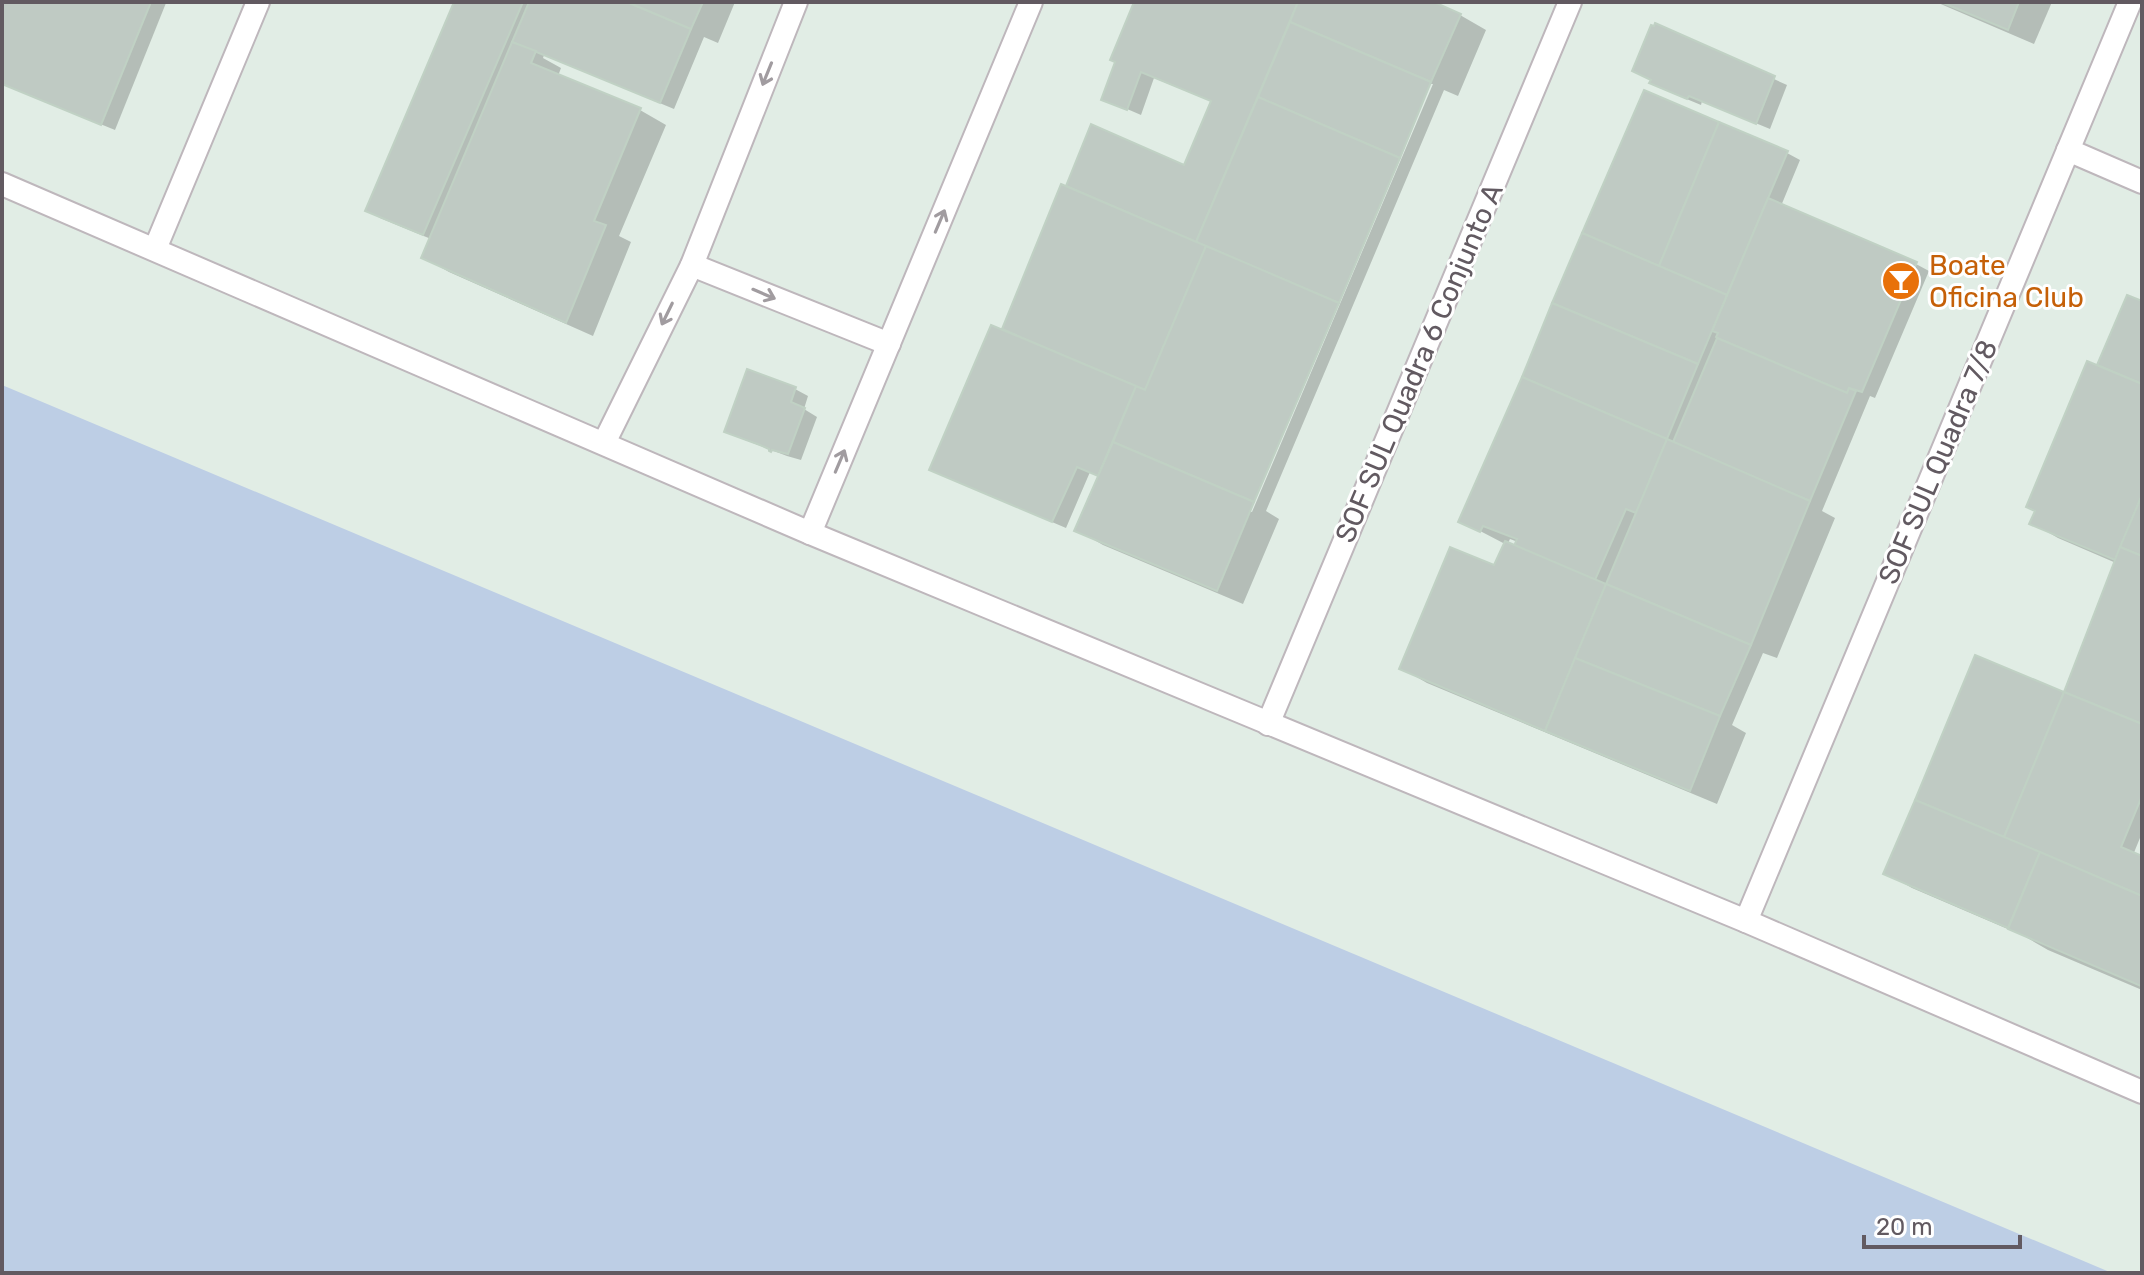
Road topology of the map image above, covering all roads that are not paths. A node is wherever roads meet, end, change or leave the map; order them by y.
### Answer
1 (258, 2) edge
2 (796, 2) edge
3 (1031, 2) edge
4 (1570, 2) edge
5 (2130, 2) edge
6 (2068, 150) junction
7 (2142, 182) edge
8 (2, 184) edge
9 (155, 249) junction
10 (692, 265) junction
11 (889, 344) junction
12 (604, 443) junction
13 (810, 533) junction
14 (1268, 724) junction
15 (1746, 921) junction
16 (2142, 1092) edge

1 - 9 lane
2 -> 10 lane
11 -> 3 lane
4 - 14 lane, SOF SUL Quadra 6 Conjunto A
5 - 6 lane, SOF SUL Quadra 7/8
6 - 7 lane
6 - 15 lane, SOF SUL Quadra 7/8
8 - 9 lane
9 - 12 lane
10 -> 11 lane
10 -> 12 lane
13 -> 11 lane
12 - 13 lane
13 - 14 lane
14 - 15 lane
15 - 16 lane

